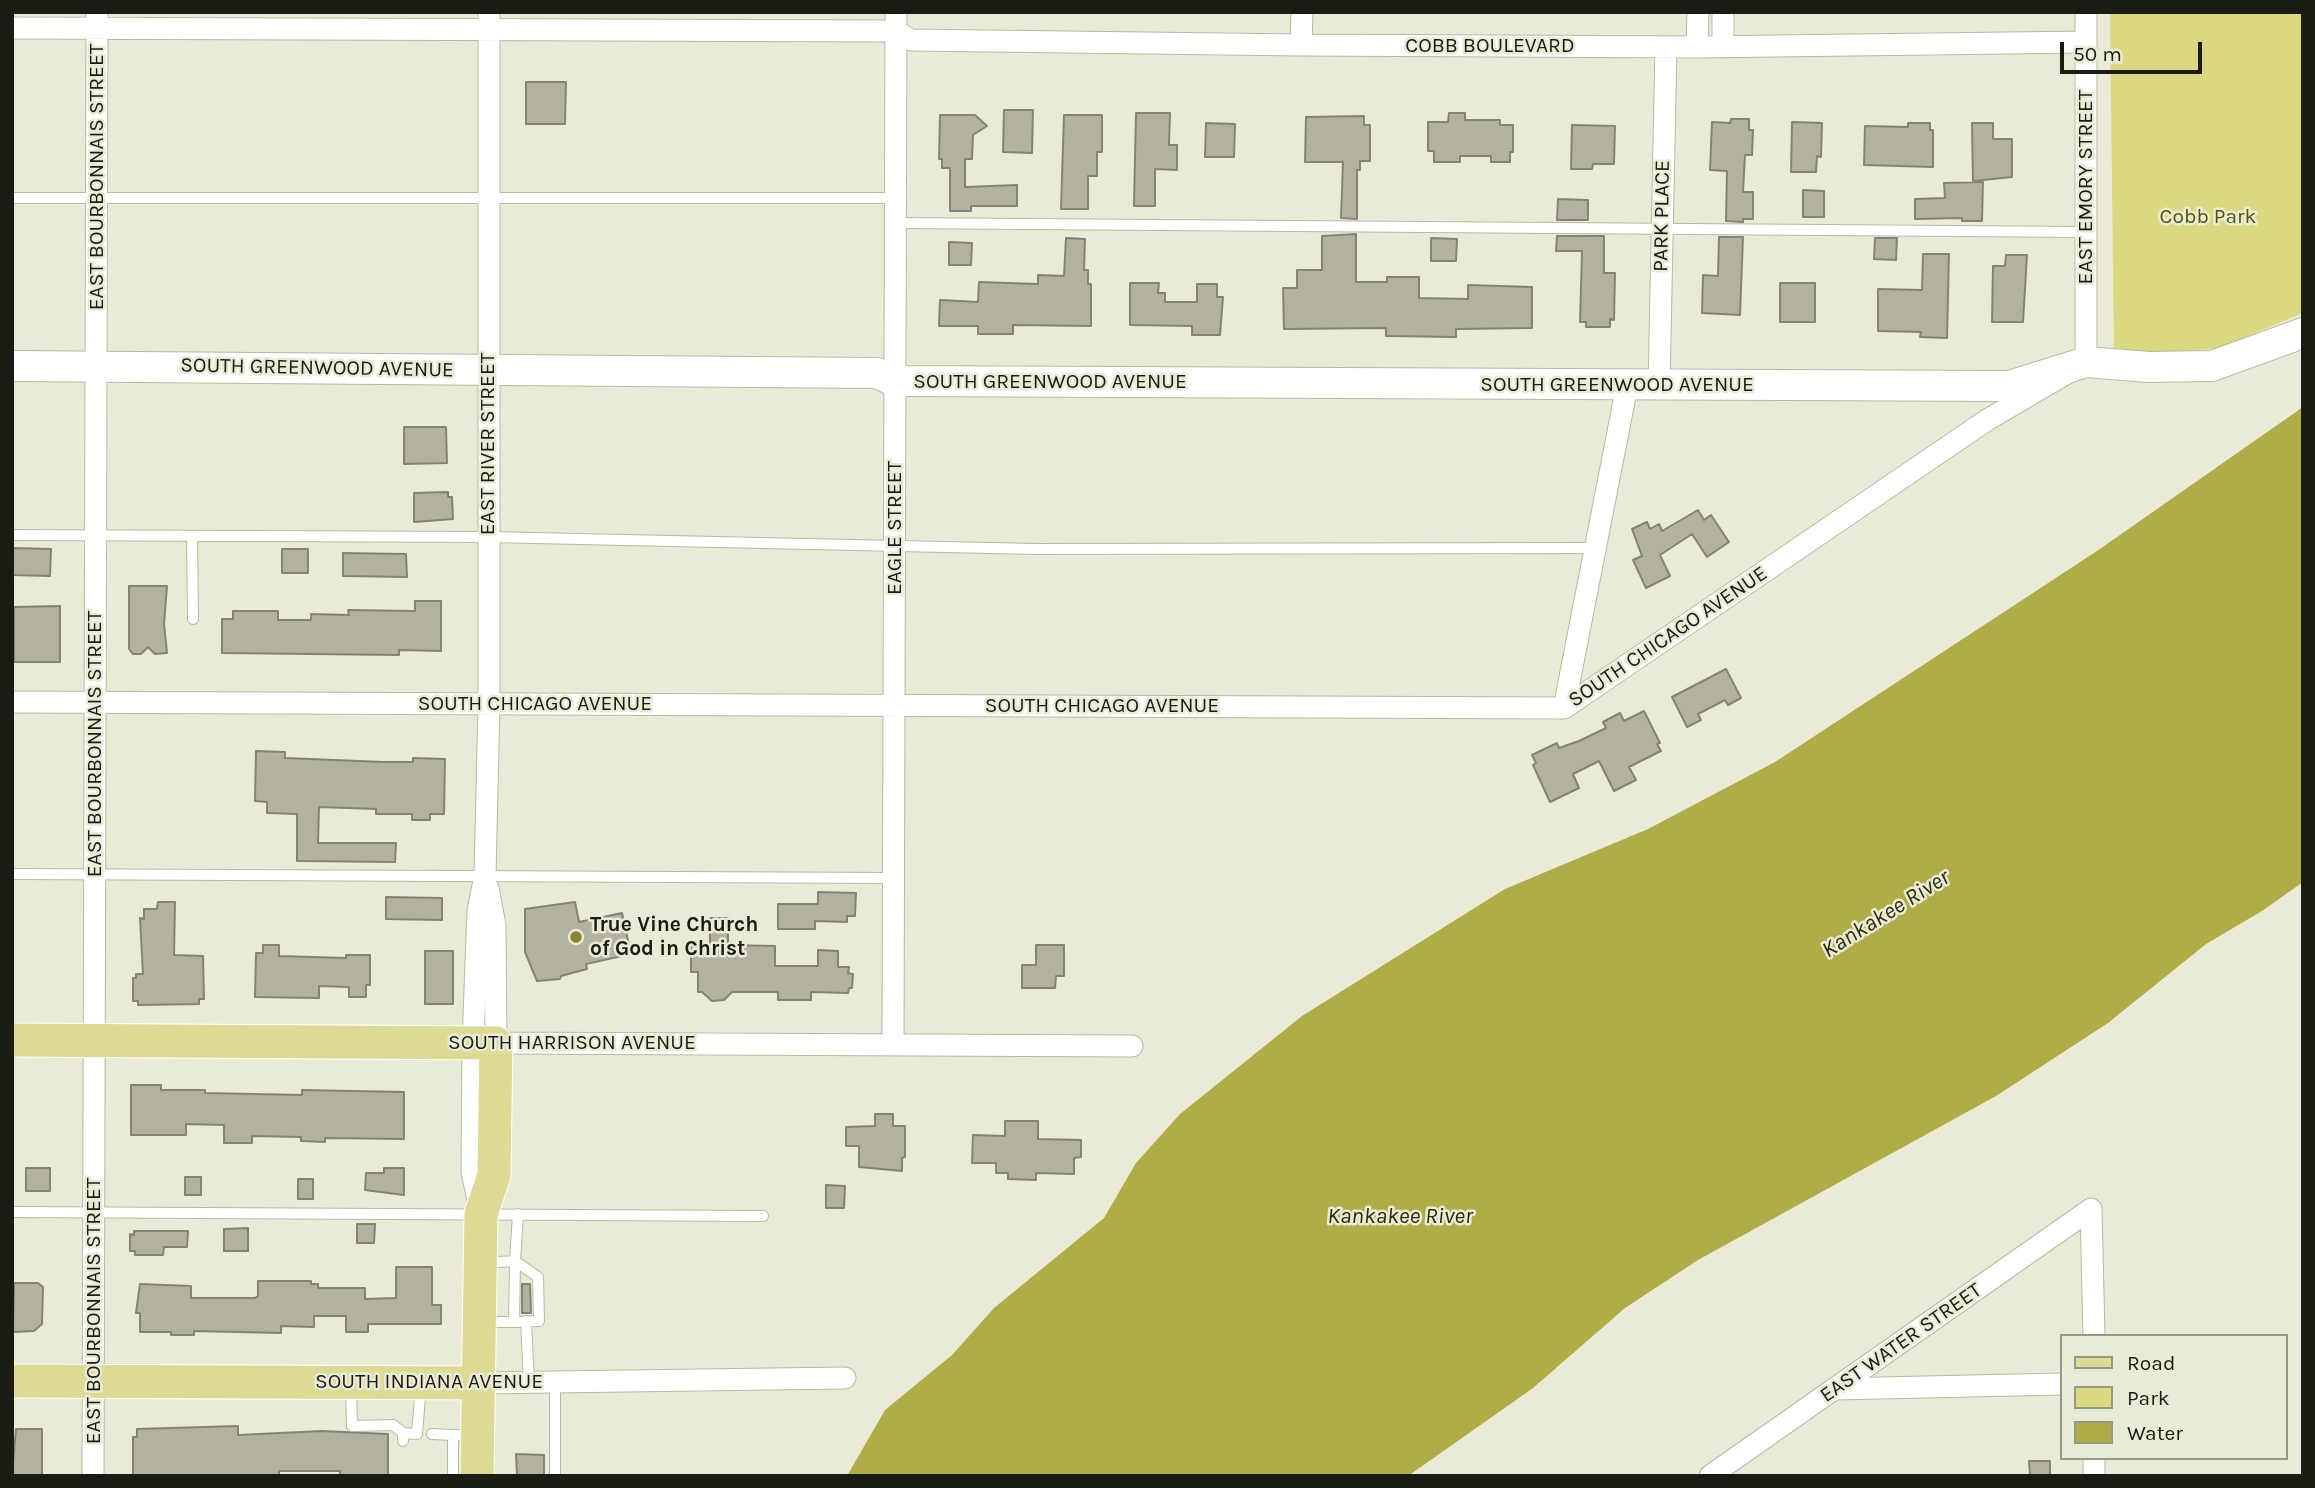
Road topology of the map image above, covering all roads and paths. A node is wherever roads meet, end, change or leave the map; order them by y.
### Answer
1 (1302, 12) edge
2 (1698, 12) edge
3 (1723, 12) edge
4 (2086, 12) edge
5 (97, 20) edge
6 (489, 21) edge
7 (896, 22) edge
8 (12, 28) edge
9 (2086, 42) junction
10 (1301, 45) junction
11 (1666, 47) junction
12 (1698, 47) junction
13 (1723, 47) junction
14 (488, 197) junction
15 (12, 198) edge
16 (97, 198) junction
17 (895, 198) junction
18 (895, 223) junction
19 (1662, 229) junction
20 (2086, 232) junction
21 (2303, 333) edge
22 (2086, 362) junction
23 (12, 366) edge
24 (96, 366) junction
25 (488, 370) junction
26 (894, 381) junction
27 (1627, 386) junction
28 (1658, 386) junction
29 (12, 535) edge
30 (96, 535) junction
31 (192, 536) junction
32 (488, 537) junction
33 (895, 545) junction
34 (1595, 548) junction
35 (193, 619) dead end
36 (12, 702) edge
37 (95, 702) junction
38 (489, 704) junction
39 (895, 705) junction
40 (1564, 708) junction
41 (12, 874) edge
42 (95, 874) junction
43 (485, 876) junction
44 (895, 877) junction
45 (12, 1040) edge
46 (94, 1041) junction
47 (484, 1043) junction
48 (893, 1043) junction
49 (1132, 1046) dead end
50 (12, 1212) edge
51 (94, 1212) junction
52 (481, 1214) junction
53 (518, 1214) junction
54 (763, 1216) dead end
55 (515, 1261) junction
56 (481, 1263) junction
57 (520, 1321) junction
58 (481, 1322) junction
59 (2094, 1334) edge
60 (845, 1378) dead end
61 (12, 1381) edge
62 (94, 1381) junction
63 (351, 1382) junction
64 (529, 1382) junction
65 (555, 1382) junction
66 (421, 1383) junction
67 (480, 1383) junction
68 (2060, 1384) edge
69 (1835, 1389) junction
70 (417, 1434) junction
71 (466, 1436) junction
72 (93, 1476) edge
73 (453, 1476) edge
74 (477, 1476) edge
75 (485, 1476) edge
76 (555, 1476) edge
77 (1710, 1476) edge

1 - 10 street
2 - 12 street
3 - 13 street
4 - 9 street, EAST EMORY STREET
5 - 6 street, COBB BOULEVARD
5 - 8 street, COBB BOULEVARD
5 - 16 street, EAST BOURBONNAIS STREET
6 - 7 street, COBB BOULEVARD
6 - 14 street, EAST RIVER STREET
7 - 10 street, COBB BOULEVARD
7 - 17 street, EAGLE STREET
9 - 13 street, COBB BOULEVARD
9 - 20 street, EAST EMORY STREET
10 - 11 street, COBB BOULEVARD
11 - 12 street, COBB BOULEVARD
11 - 19 street, PARK PLACE
12 - 13 street, COBB BOULEVARD
14 - 16 lane
14 - 17 lane
14 - 25 street, EAST RIVER STREET
15 - 16 lane
16 - 24 street, EAST BOURBONNAIS STREET
17 - 18 street, EAGLE STREET
18 - 19 lane
18 - 26 street, EAGLE STREET
19 - 20 lane
19 - 28 street, PARK PLACE
20 - 22 street, EAST EMORY STREET
21 - 22 street
22 - 28 street, SOUTH GREENWOOD AVENUE
22 - 40 street, SOUTH CHICAGO AVENUE
23 - 24 street, SOUTH GREENWOOD AVENUE
24 - 25 street, SOUTH GREENWOOD AVENUE
24 - 30 street, EAST BOURBONNAIS STREET
25 - 26 street, SOUTH GREENWOOD AVENUE
25 - 32 street, EAST RIVER STREET
26 - 27 street, SOUTH GREENWOOD AVENUE
26 - 33 street, EAGLE STREET
27 - 28 street, SOUTH GREENWOOD AVENUE
27 - 34 street
29 - 30 lane
30 - 31 lane
30 - 37 street, EAST BOURBONNAIS STREET
31 - 32 lane
31 - 35 lane
32 - 33 lane
32 - 38 street, EAST RIVER STREET
33 - 34 lane
33 - 39 street, EAGLE STREET
34 - 40 street
36 - 37 street, SOUTH CHICAGO AVENUE
37 - 38 street, SOUTH CHICAGO AVENUE
37 - 42 street, EAST BOURBONNAIS STREET
38 - 39 street, SOUTH CHICAGO AVENUE
38 - 43 street, EAST RIVER STREET
39 - 40 street, SOUTH CHICAGO AVENUE
39 - 44 street, EAGLE STREET
41 - 42 lane
42 - 43 lane
42 - 46 street, EAST BOURBONNAIS STREET
43 - 44 lane
43 - 47 street, EAST RIVER STREET
44 - 48 street, EAGLE STREET
45 - 46 main road, SOUTH HARRISON AVENUE
46 - 47 main road, SOUTH HARRISON AVENUE
46 - 51 street, EAST BOURBONNAIS STREET
47 - 48 street, SOUTH HARRISON AVENUE
47 - 52 main road, EAST RIVER STREET
48 - 49 street, SOUTH HARRISON AVENUE
50 - 51 lane
51 - 52 lane
51 - 62 street, EAST BOURBONNAIS STREET
52 - 53 lane
52 - 56 main road, EAST RIVER STREET
53 - 54 lane
53 - 55 lane
55 - 56 lane
55 - 57 lane
55 - 57 lane
56 - 58 main road, EAST RIVER STREET
57 - 58 lane
57 - 64 lane
58 - 67 main road, EAST RIVER STREET
59 - 69 street, EAST WATER STREET
60 - 65 street, SOUTH INDIANA AVENUE
61 - 62 main road, SOUTH INDIANA AVENUE
62 - 63 main road, SOUTH INDIANA AVENUE
62 - 72 street, EAST BOURBONNAIS STREET
63 - 66 main road, SOUTH INDIANA AVENUE
63 - 70 lane
64 - 65 street, SOUTH INDIANA AVENUE
64 - 67 street, SOUTH INDIANA AVENUE
65 - 76 lane
66 - 67 main road, SOUTH INDIANA AVENUE
66 - 70 lane
67 - 71 main road, EAST RIVER STREET
67 - 75 main road, EAST RIVER STREET
68 - 69 street
69 - 77 street, EAST WATER STREET
70 - 71 lane
71 - 73 lane
71 - 74 main road, EAST RIVER STREET

